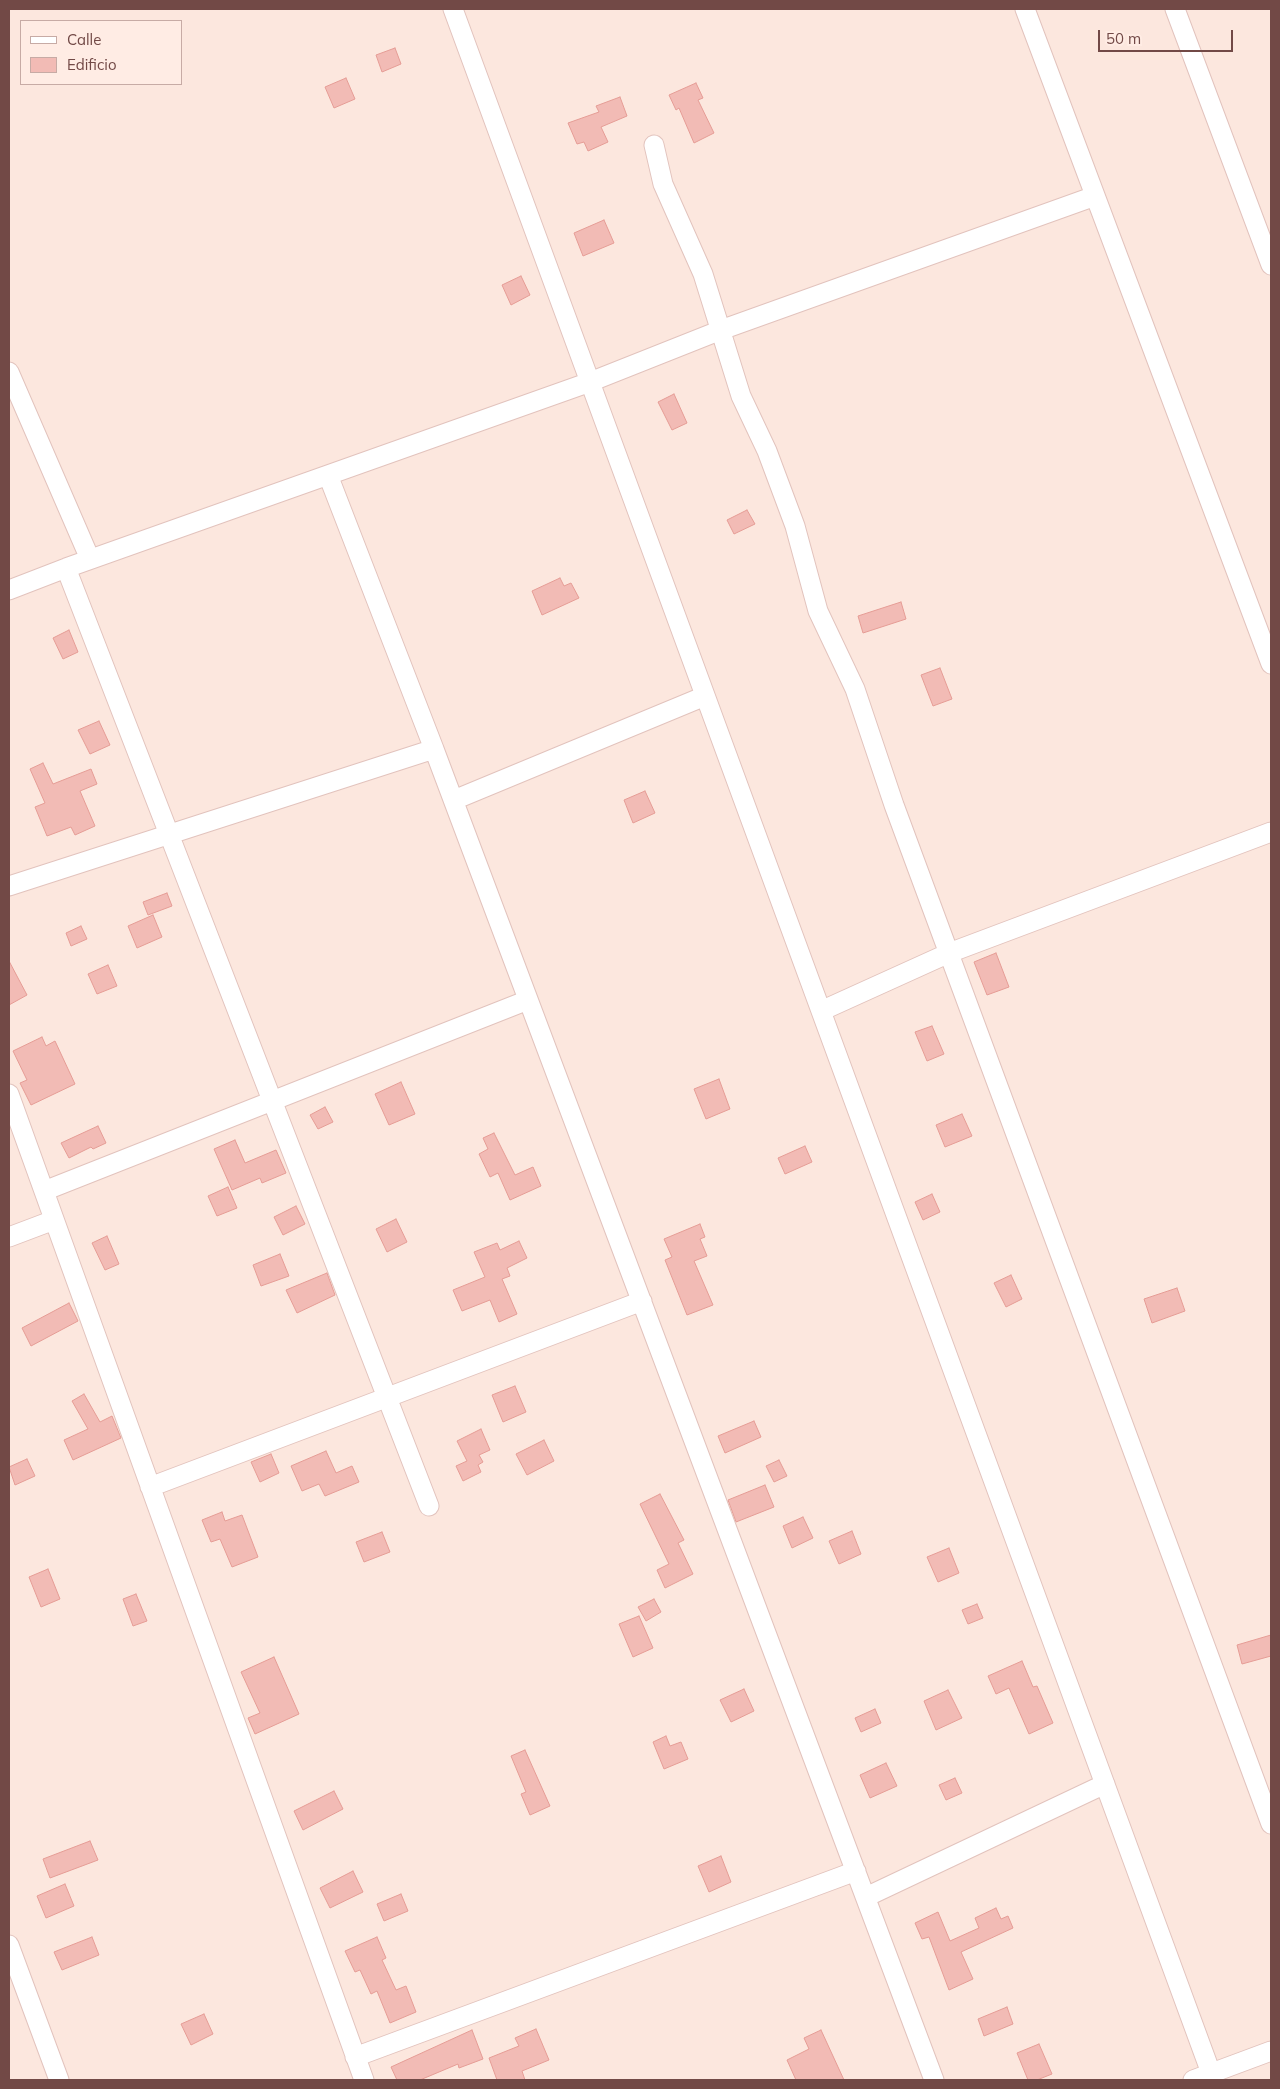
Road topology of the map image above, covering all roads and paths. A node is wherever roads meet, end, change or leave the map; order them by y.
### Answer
1 (453, 9) edge
2 (1025, 9) edge
3 (1175, 9) edge
4 (654, 145) dead end
5 (1096, 196) junction
6 (1271, 264) edge
7 (721, 330) junction
8 (9, 372) edge
9 (590, 382) junction
10 (328, 475) junction
11 (90, 560) junction
12 (66, 568) junction
13 (9, 590) edge
14 (1271, 664) edge
15 (705, 696) junction
16 (434, 750) junction
17 (454, 800) junction
18 (1271, 832) edge
19 (169, 834) junction
20 (9, 886) edge
21 (949, 953) junction
22 (528, 1000) junction
23 (821, 1011) junction
24 (9, 1094) edge
25 (272, 1101) junction
26 (44, 1191) junction
27 (54, 1220) junction
28 (9, 1237) edge
29 (642, 1301) junction
30 (387, 1397) junction
31 (150, 1487) junction
32 (429, 1506) dead end
33 (1105, 1784) junction
34 (1271, 1824) edge
35 (856, 1871) junction
36 (866, 1897) junction
37 (9, 1945) edge
38 (1271, 2051) edge
39 (355, 2056) junction
40 (1201, 2078) edge
41 (59, 2080) edge
42 (364, 2080) edge
43 (934, 2080) edge

1 - 9 street
2 - 5 street
3 - 6 street
4 - 7 street
5 - 7 street
5 - 14 street
7 - 9 street
7 - 21 street
8 - 11 street
9 - 10 street
9 - 15 street
10 - 11 street
10 - 16 street
11 - 12 street
12 - 13 street
12 - 19 street
15 - 17 street
15 - 23 street
16 - 17 street
16 - 19 street
17 - 22 street
18 - 21 street
19 - 20 street
19 - 25 street
21 - 23 street
21 - 34 street
22 - 25 street
22 - 29 street
23 - 33 street
24 - 26 street
25 - 26 street
25 - 30 street
26 - 27 street
27 - 28 street
27 - 31 street
29 - 30 street
29 - 35 street
30 - 31 street
30 - 32 street
31 - 39 street
33 - 36 street
33 - 40 street
35 - 36 street
35 - 39 street
36 - 43 street
37 - 41 street
38 - 40 street
39 - 42 street

